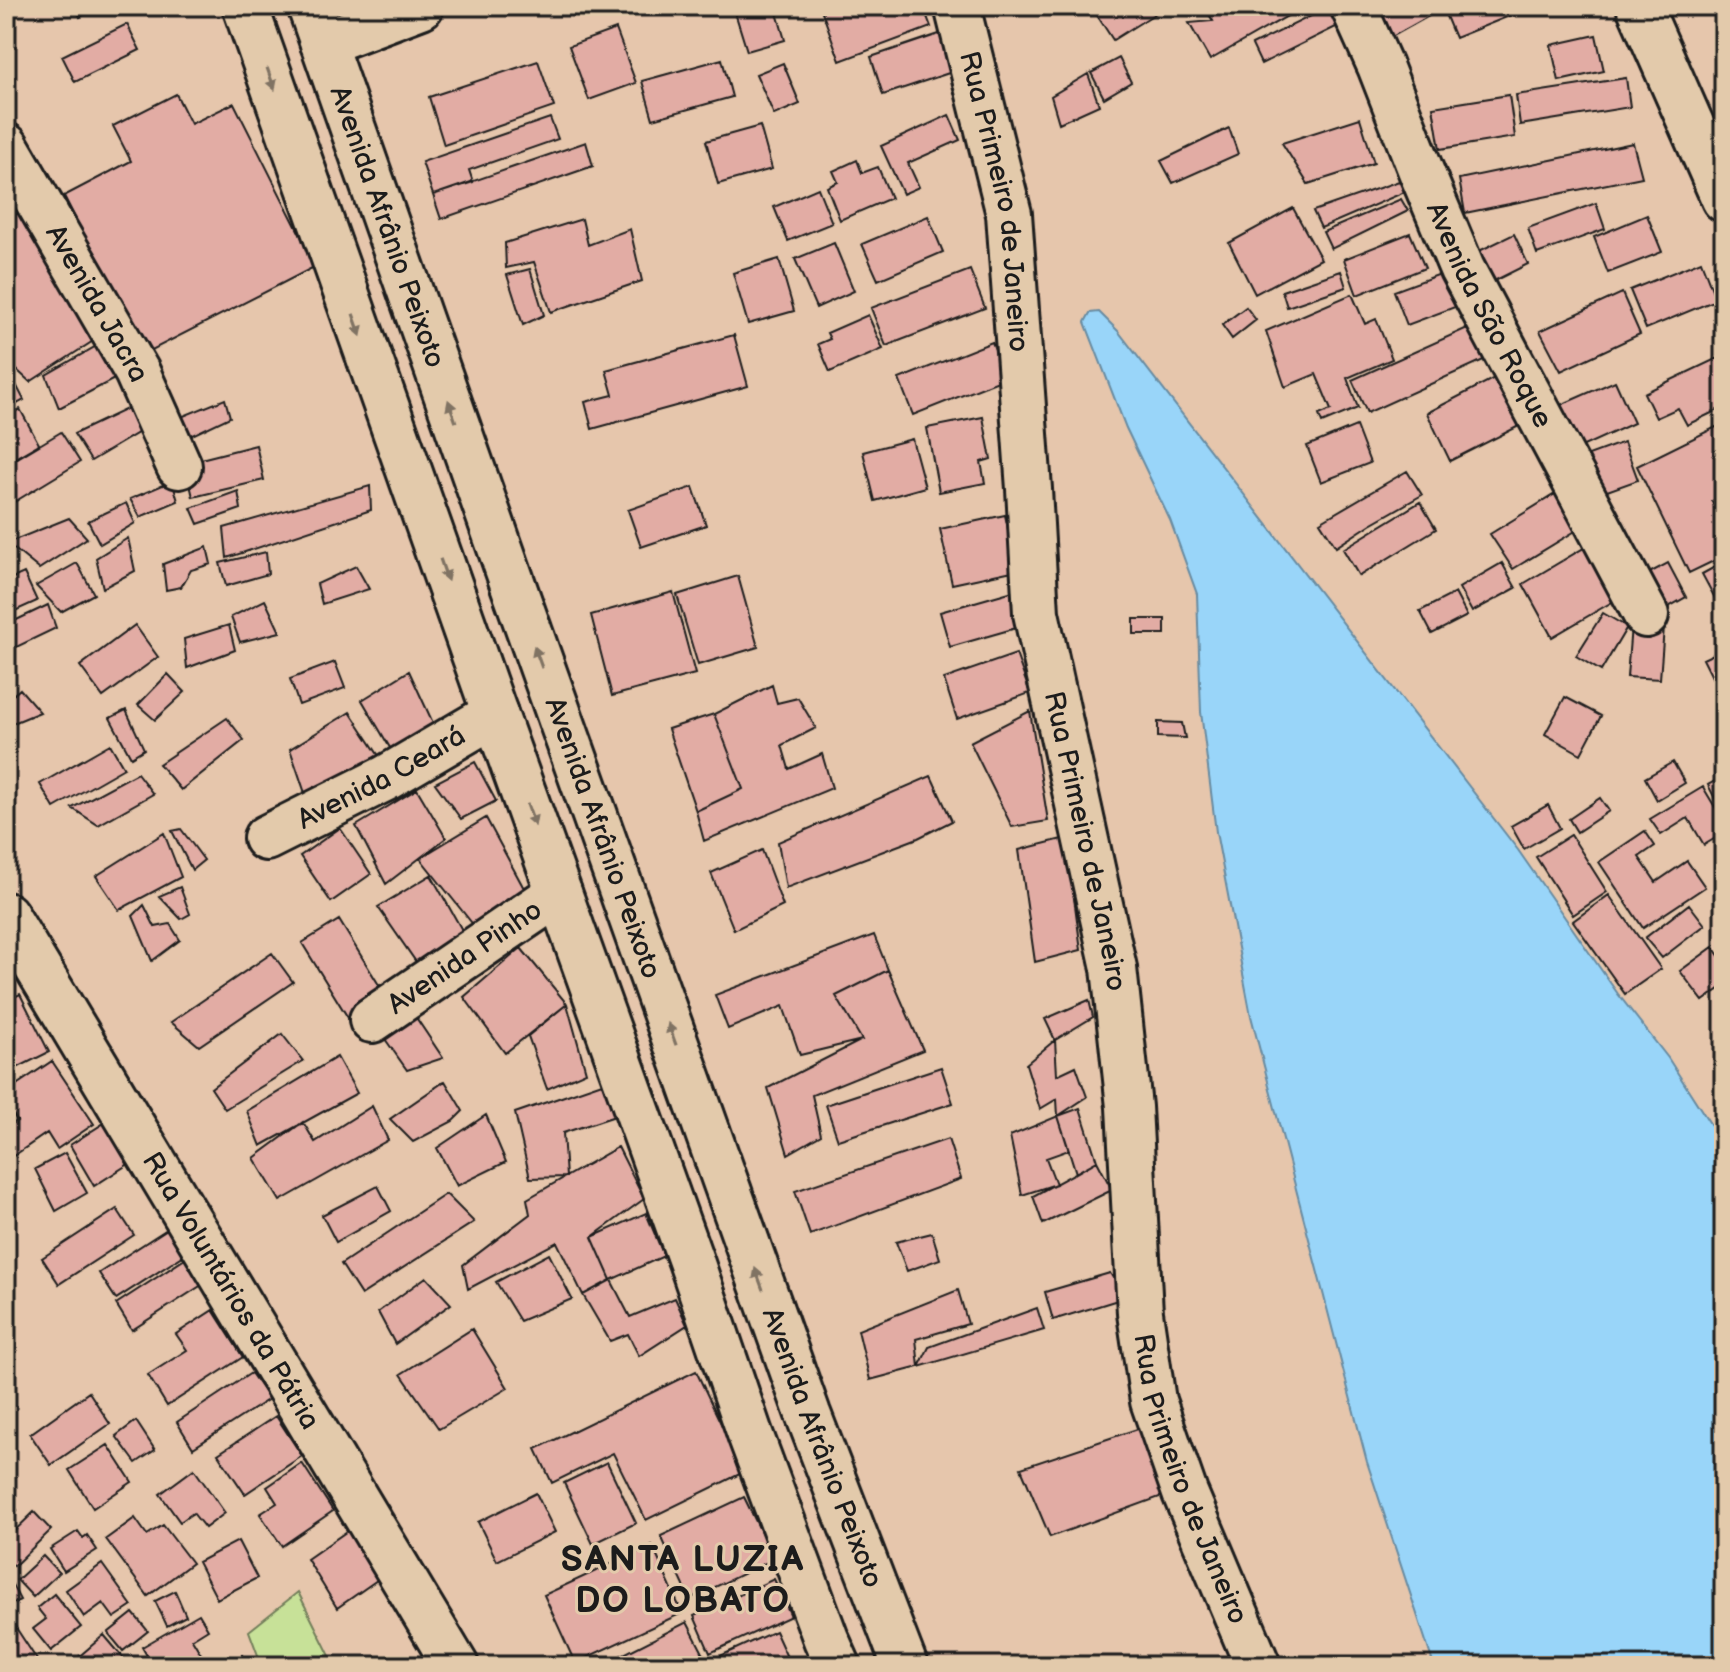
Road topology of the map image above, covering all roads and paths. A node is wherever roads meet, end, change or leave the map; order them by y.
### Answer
1 (245, 6) edge
2 (421, 6) edge
3 (957, 6) edge
4 (1353, 6) edge
5 (1639, 6) edge
6 (317, 25) edge
7 (12, 172) edge
8 (1724, 199) edge
9 (179, 466) dead end
10 (1646, 615) dead end
11 (495, 714) junction
12 (266, 838) dead end
13 (559, 893) junction
14 (6, 915) edge
15 (372, 1020) dead end
16 (456, 1666) edge
17 (838, 1666) edge
18 (905, 1666) edge
19 (1258, 1666) edge

1 -> 11 street
2 - 6 street
3 - 19 street, Rua Primeiro de Janeiro
4 - 10 street, Avenida São Roque
5 - 8 street
18 -> 6 street, Avenida Afrânio Peixoto
7 - 9 street, Avenida Jacra
11 - 12 street, Avenida Ceará
11 -> 13 street
13 - 15 street, Avenida Pinho
13 - 17 street
14 - 16 street, Rua Voluntários da Pátria

